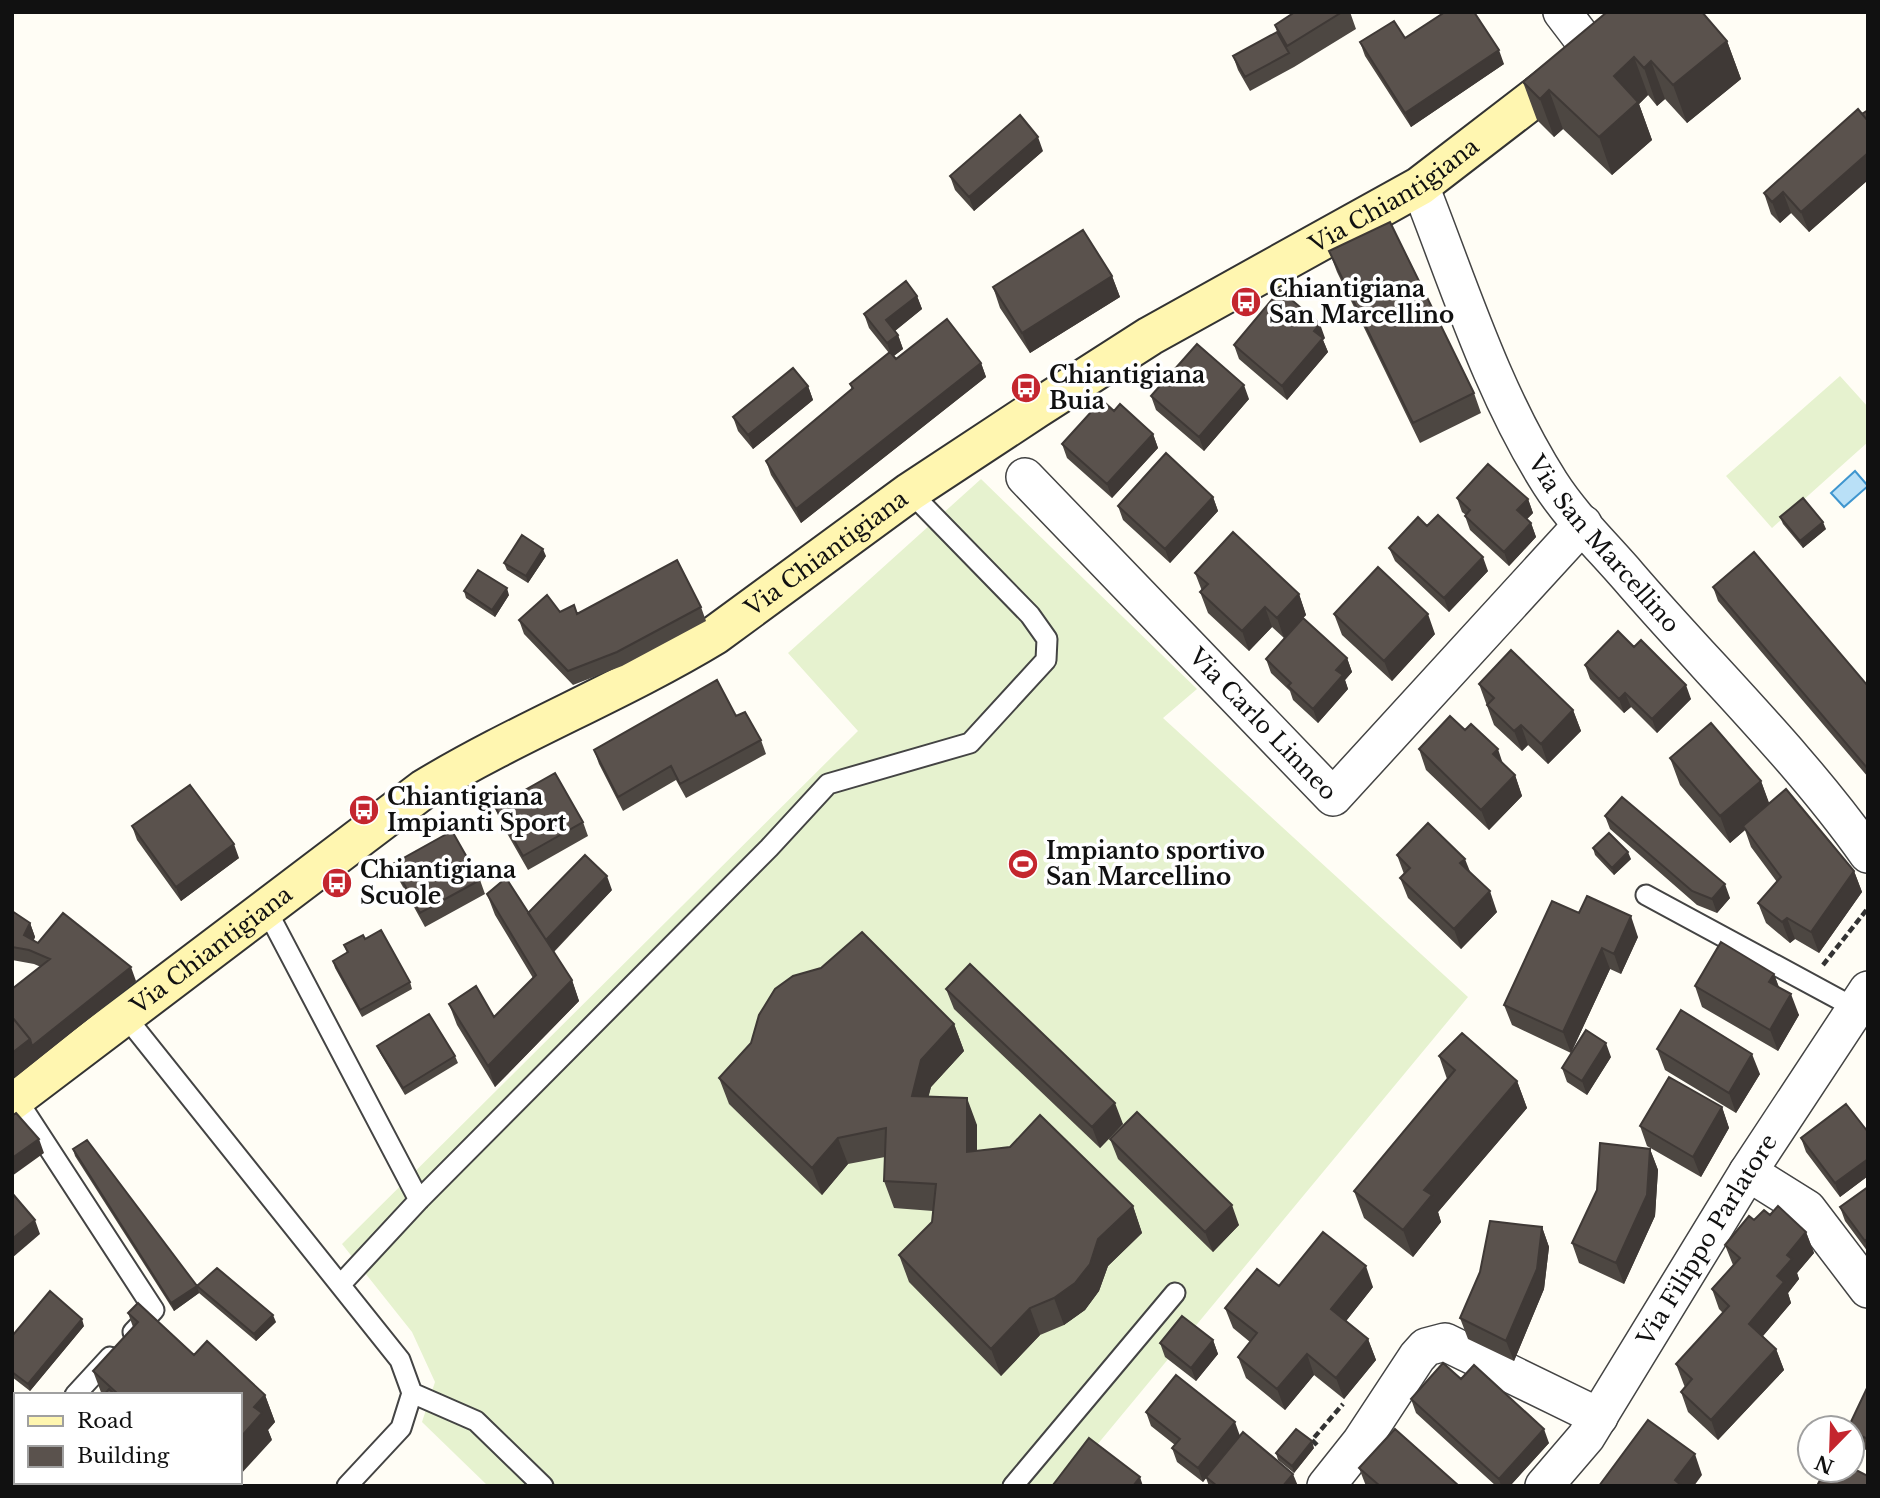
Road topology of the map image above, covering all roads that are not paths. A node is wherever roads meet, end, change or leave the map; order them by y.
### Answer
1 (1562, 12) edge
2 (1646, 12) edge
3 (1594, 54) junction
4 (1420, 186) junction
5 (1025, 477) dead end
6 (910, 492) junction
7 (1583, 524) junction
8 (1868, 854) edge
9 (1646, 895) dead end
10 (266, 909) junction
11 (1861, 999) edge
12 (125, 1017) junction
13 (14, 1100) edge
14 (1748, 1172) junction
15 (419, 1200) junction
16 (341, 1284) junction
17 (1868, 1289) edge
18 (1175, 1293) dead end
19 (77, 1393) edge
20 (412, 1394) junction
21 (1599, 1417) junction
22 (347, 1486) edge
23 (543, 1486) edge
24 (1013, 1486) edge
25 (1326, 1486) edge
26 (1544, 1486) edge

1 - 3 street
2 - 3 street, Via Chiantigiana
3 - 4 street, Via Chiantigiana
4 - 6 street, Via Chiantigiana
4 - 7 street, Via San Marcellino
5 - 7 street, Via Carlo Linneo
6 - 10 street, Via Chiantigiana
6 - 15 lane
7 - 8 street, Via San Marcellino
9 - 11 lane
10 - 12 street, Via Chiantigiana
10 - 15 lane
11 - 14 street, Via Filippo Parlatore
12 - 13 street, Via Chiantigiana
12 - 16 lane
13 - 19 lane
14 - 17 street
14 - 21 street, Via Filippo Parlatore
15 - 16 lane
16 - 20 lane
18 - 24 lane
20 - 22 lane
20 - 23 lane
21 - 25 street
21 - 26 street, Via Filippo Parlatore

